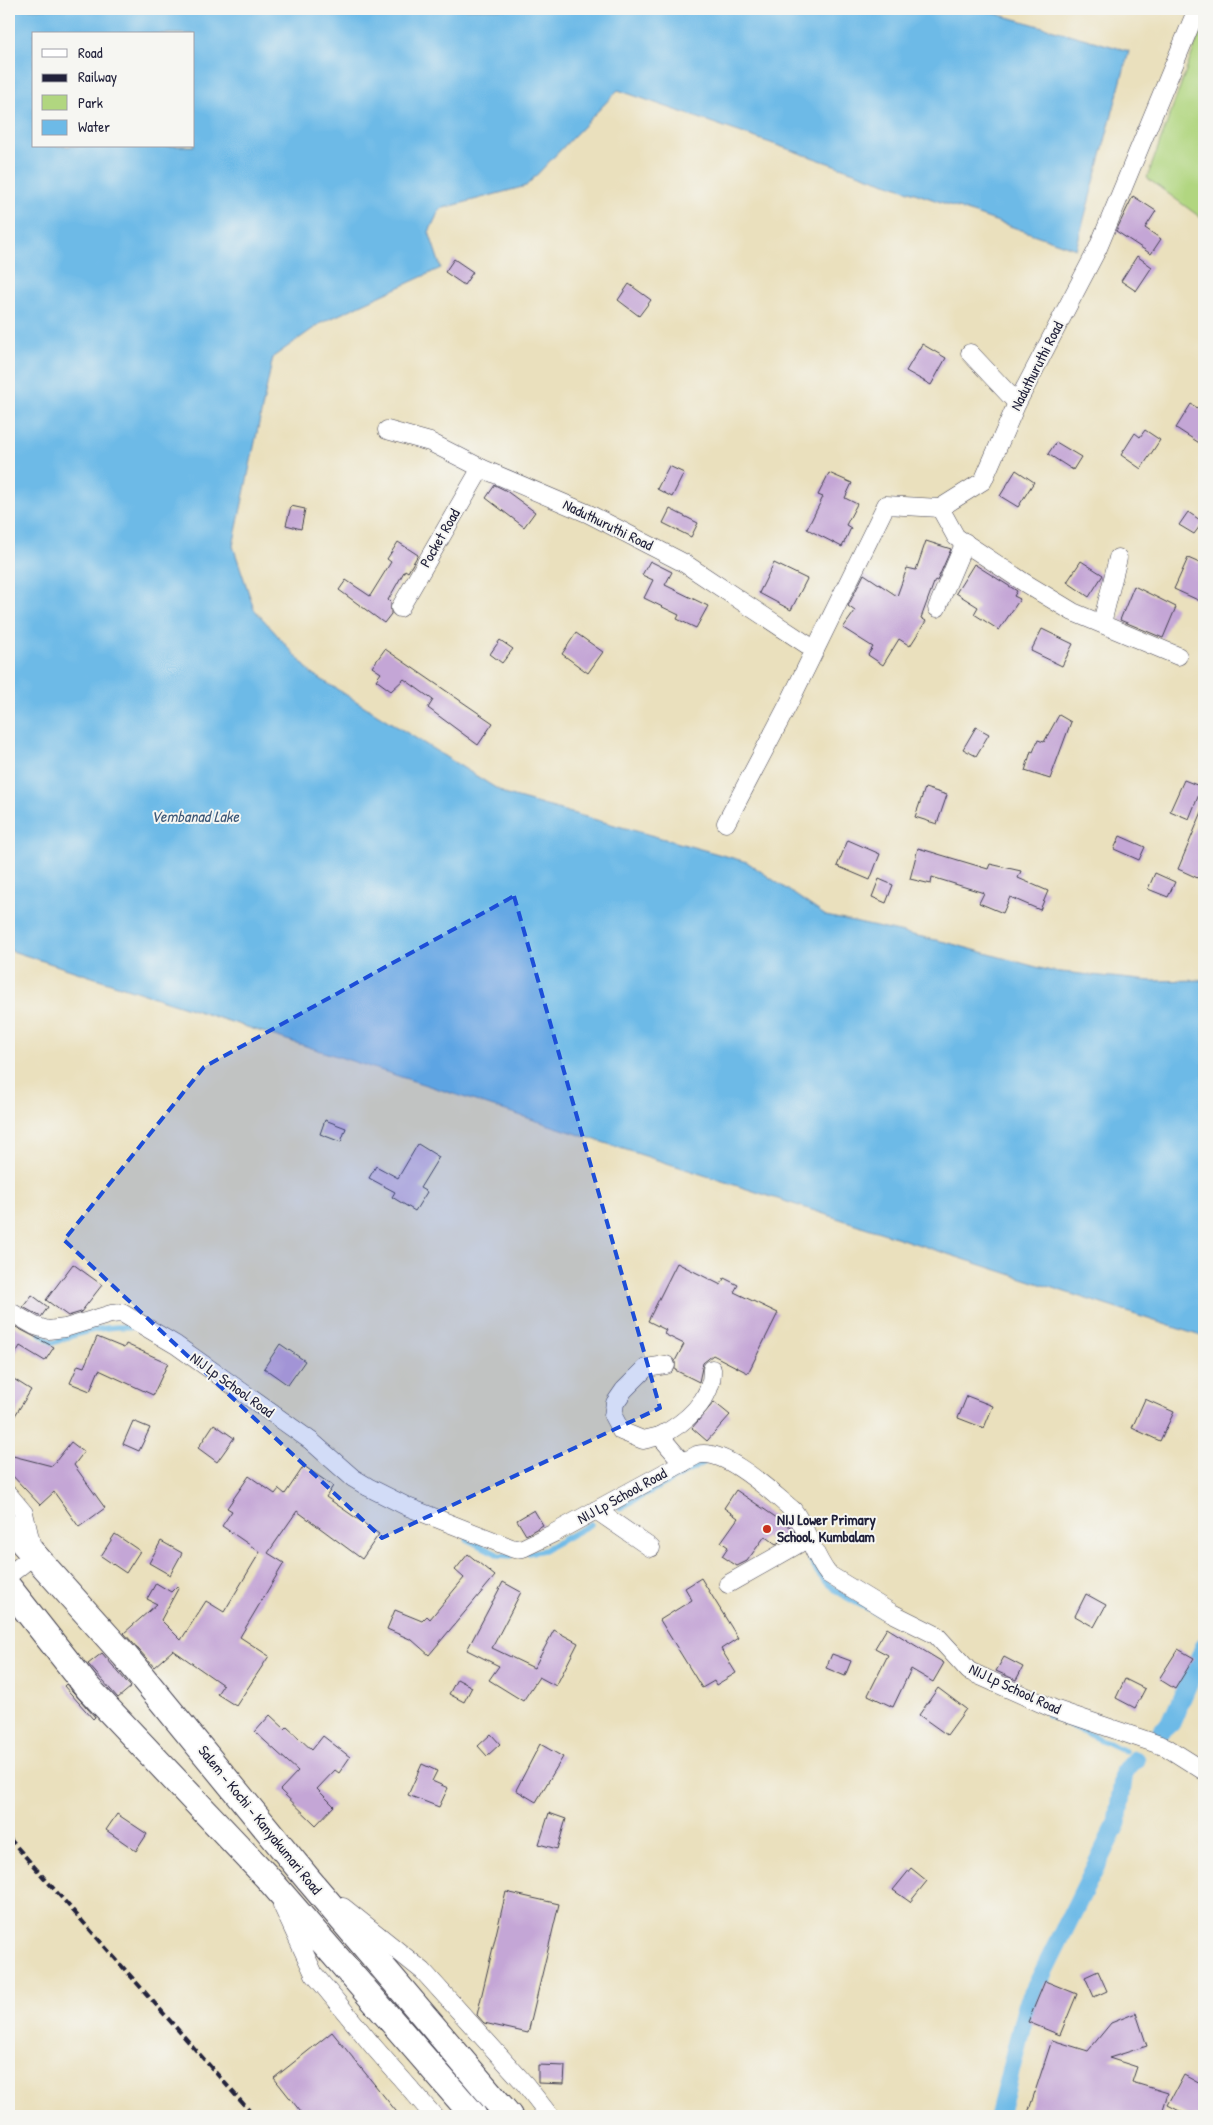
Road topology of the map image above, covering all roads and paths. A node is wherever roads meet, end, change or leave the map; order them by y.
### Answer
1 (1197, 9) edge
2 (970, 353) dead end
3 (1017, 403) junction
4 (387, 430) dead end
5 (481, 468) junction
6 (940, 508) junction
7 (965, 542) junction
8 (1118, 558) dead end
9 (400, 608) dead end
10 (937, 608) dead end
11 (1102, 623) junction
12 (815, 650) junction
13 (1178, 656) dead end
14 (726, 823) dead end
15 (9, 1311) edge
16 (666, 1365) dead end
17 (712, 1369) dead end
18 (660, 1436) junction
19 (683, 1463) junction
20 (9, 1495) edge
21 (596, 1510) junction
22 (9, 1527) edge
23 (809, 1538) junction
24 (651, 1548) dead end
25 (34, 1555) junction
26 (9, 1575) edge
27 (728, 1584) dead end
28 (9, 1588) edge
29 (1204, 1770) edge
30 (266, 1876) junction
31 (308, 1878) junction
32 (434, 2116) edge
33 (474, 2116) edge
34 (509, 2116) edge
35 (550, 2116) edge

1 - 3 street, Naduthuruthi Road
2 - 3 street
3 - 6 street, Naduthuruthi Road
4 - 5 street, Naduthuruthi Road
5 - 9 street, Pocket Road
5 - 12 street, Naduthuruthi Road
6 - 7 street
6 - 12 street
7 - 10 street
7 - 11 street
8 - 11 street
11 - 13 street
12 - 14 street
15 - 21 street, NIJ Lp School Road
16 - 18 street
17 - 18 street
18 - 19 street
19 - 21 street, NIJ Lp School Road
19 - 23 street, NIJ Lp School Road
20 - 25 street
21 - 24 street
22 - 25 highway, Salem - Kochi - Kanyakumari Road
23 - 27 street
23 - 29 street, NIJ Lp School Road
25 - 26 street
25 - 31 highway, Salem - Kochi - Kanyakumari Road
28 - 30 highway, Salem - Kochi - Kanyakumari Road
30 - 32 street
30 - 33 highway, Salem - Kochi - Kanyakumari Road
31 - 34 highway, Salem - Kochi - Kanyakumari Road
31 - 35 street

